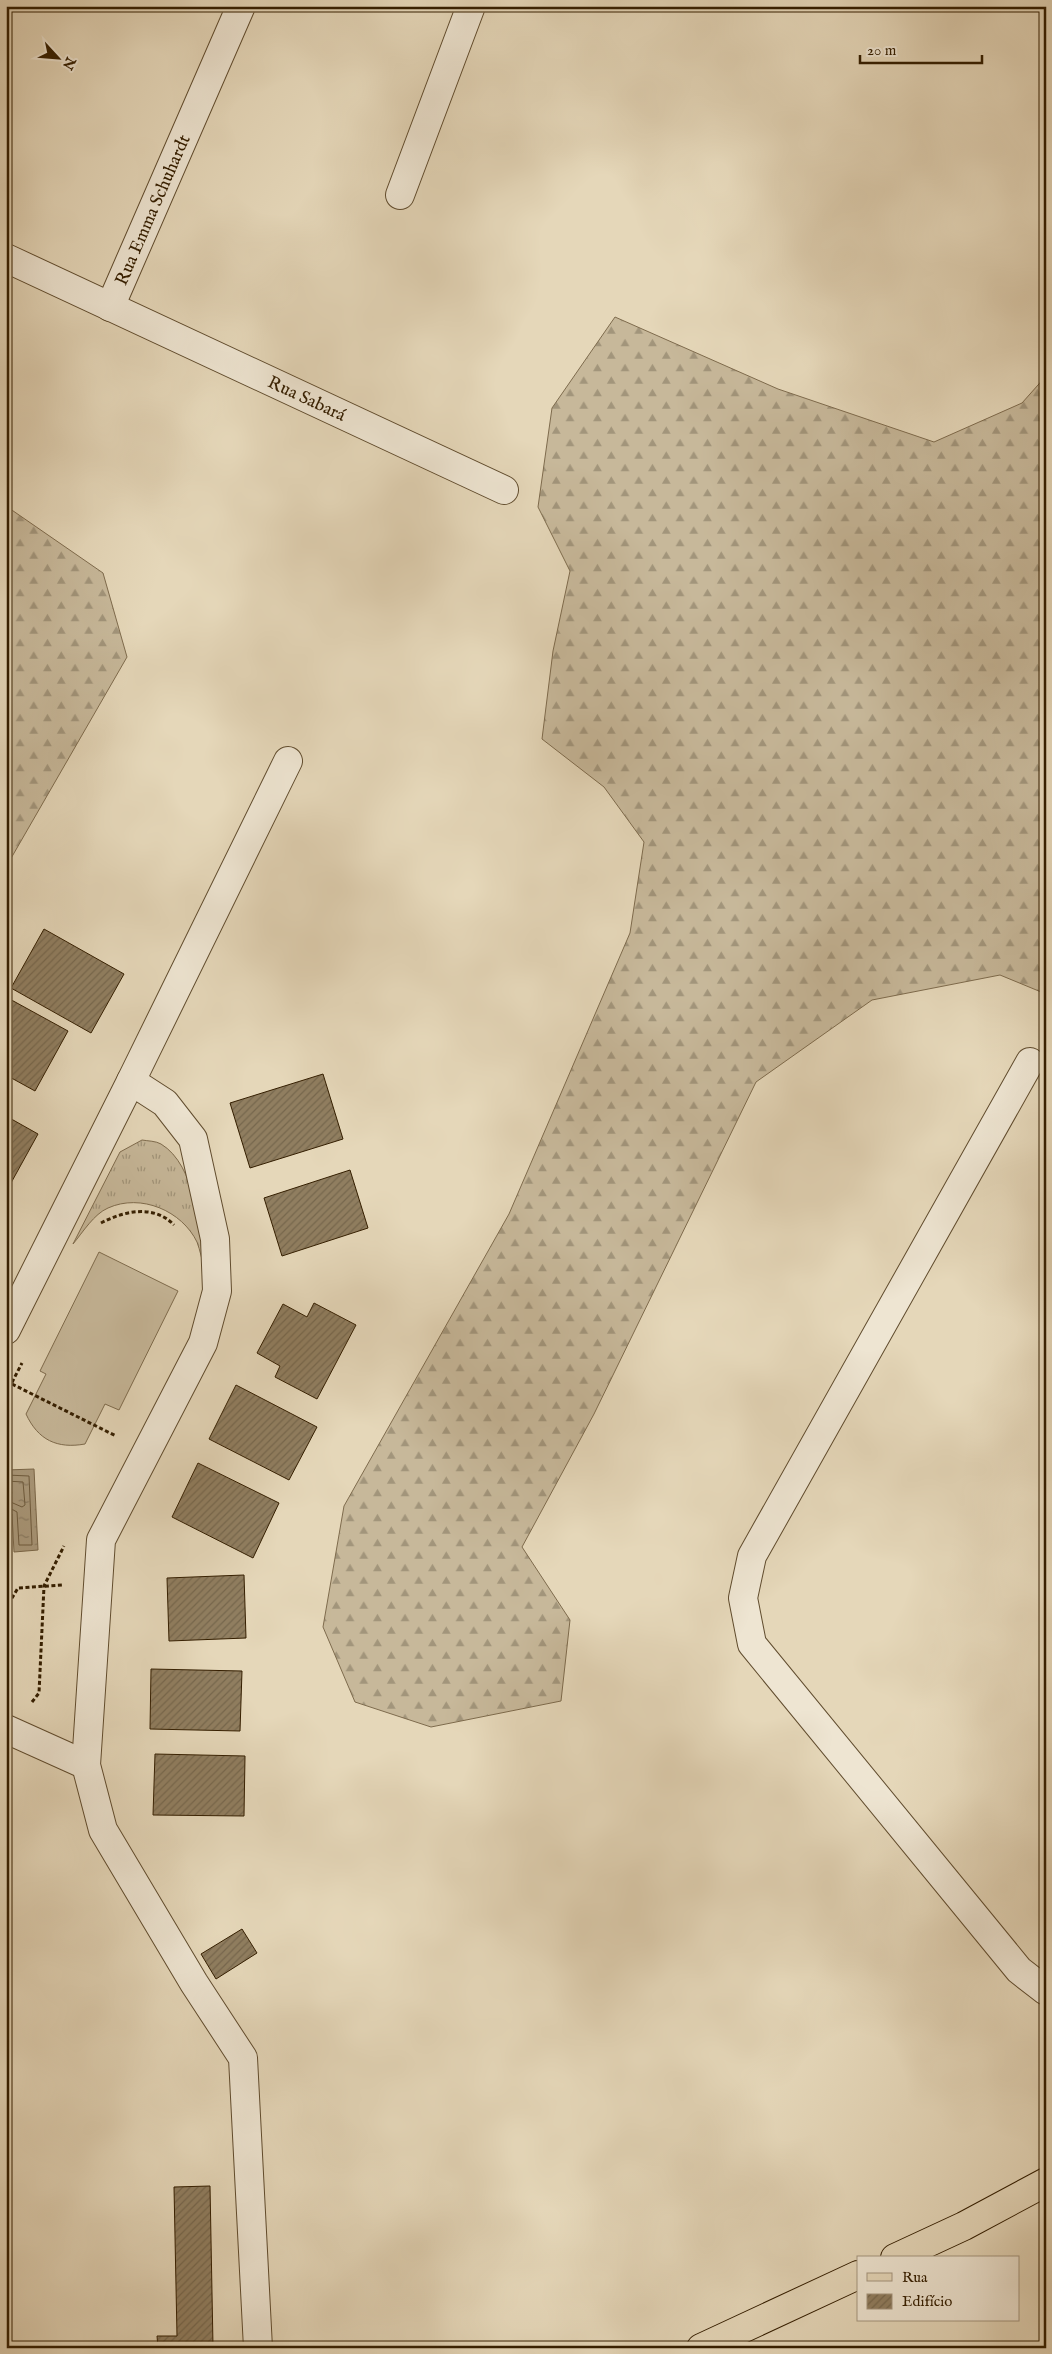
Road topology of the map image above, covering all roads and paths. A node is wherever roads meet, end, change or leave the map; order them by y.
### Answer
1 (241, 6) edge
2 (471, 6) edge
3 (400, 196) dead end
4 (6, 258) edge
5 (110, 307) junction
6 (504, 490) dead end
7 (288, 761) dead end
8 (1030, 1062) dead end
9 (131, 1080) junction
10 (100, 1224) dead end
11 (177, 1228) dead end
12 (6, 1330) edge
13 (25, 1358) dead end
14 (12, 1384) junction
15 (6, 1394) edge
16 (114, 1446) dead end
17 (66, 1542) dead end
18 (98, 1584) junction
19 (44, 1586) junction
20 (6, 1698) edge
21 (13, 1701) dead end
22 (27, 1704) dead end
23 (6, 1729) edge
24 (86, 1765) junction
25 (1046, 1991) edge
26 (1046, 2182) edge
27 (899, 2256) edge
28 (857, 2275) edge
29 (258, 2348) edge
30 (701, 2348) edge

1 - 5 street, Rua Emma Schuhardt
2 - 3 street
4 - 5 street, Rua Emma Schuhardt
5 - 6 street, Rua Sabará
7 - 9 street
8 - 25 street
9 - 12 street
9 - 18 street
10 - 11 path
13 - 14 path
14 - 15 path
14 - 16 path
17 - 19 path
18 - 19 path
18 - 24 street
19 - 20 path
19 - 22 path
20 - 21 path
23 - 24 street
24 - 29 street
26 - 27 main road
28 - 30 main road

